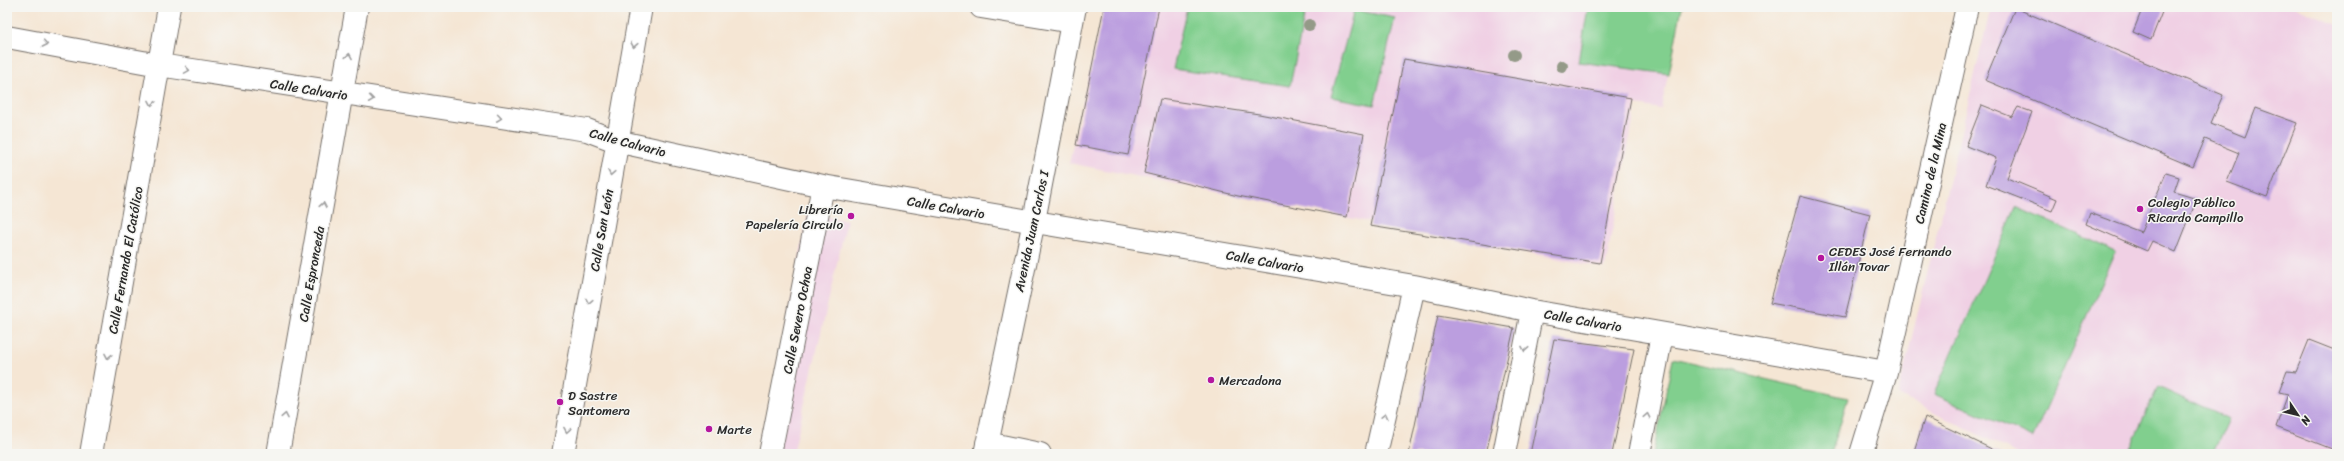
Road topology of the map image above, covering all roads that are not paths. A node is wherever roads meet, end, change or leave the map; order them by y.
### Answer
1 (169, 7) edge
2 (357, 7) edge
3 (641, 7) edge
4 (981, 7) edge
5 (1967, 7) edge
6 (1074, 15) edge
7 (7, 37) edge
8 (159, 65) junction
9 (342, 94) junction
10 (616, 141) junction
11 (823, 186) junction
12 (1034, 221) junction
13 (1414, 286) junction
14 (1532, 311) junction
15 (1662, 334) junction
16 (1886, 372) junction
17 (986, 449) edge
18 (91, 454) edge
19 (278, 454) edge
20 (563, 454) edge
21 (770, 454) edge
22 (1040, 454) edge
23 (1376, 454) edge
24 (1504, 454) edge
25 (1639, 454) edge
26 (1860, 454) edge

1 - 8 street, Calle Fernando El Católico
9 -> 2 street, Calle Espronceda
3 -> 10 street, Calle San León
4 - 6 street
5 - 16 street, Camino de la Mina
6 - 12 street, Avenida Juan Carlos I
7 -> 8 street, Calle Calvario
8 -> 9 street, Calle Calvario
8 -> 18 street, Calle Fernando El Católico
9 -> 10 street, Calle Calvario
19 -> 9 street, Calle Espronceda
10 - 11 street, Calle Calvario
10 -> 20 street, Calle San León
11 - 12 street, Calle Calvario
11 - 21 street, Calle Severo Ochoa
12 - 13 street, Calle Calvario
12 - 17 street, Avenida Juan Carlos I
13 - 14 street, Calle Calvario
23 -> 13 street
14 - 15 street, Calle Calvario
14 -> 24 street
15 - 16 street, Calle Calvario
25 -> 15 street
16 - 26 street, Camino de la Mina
17 - 22 street

